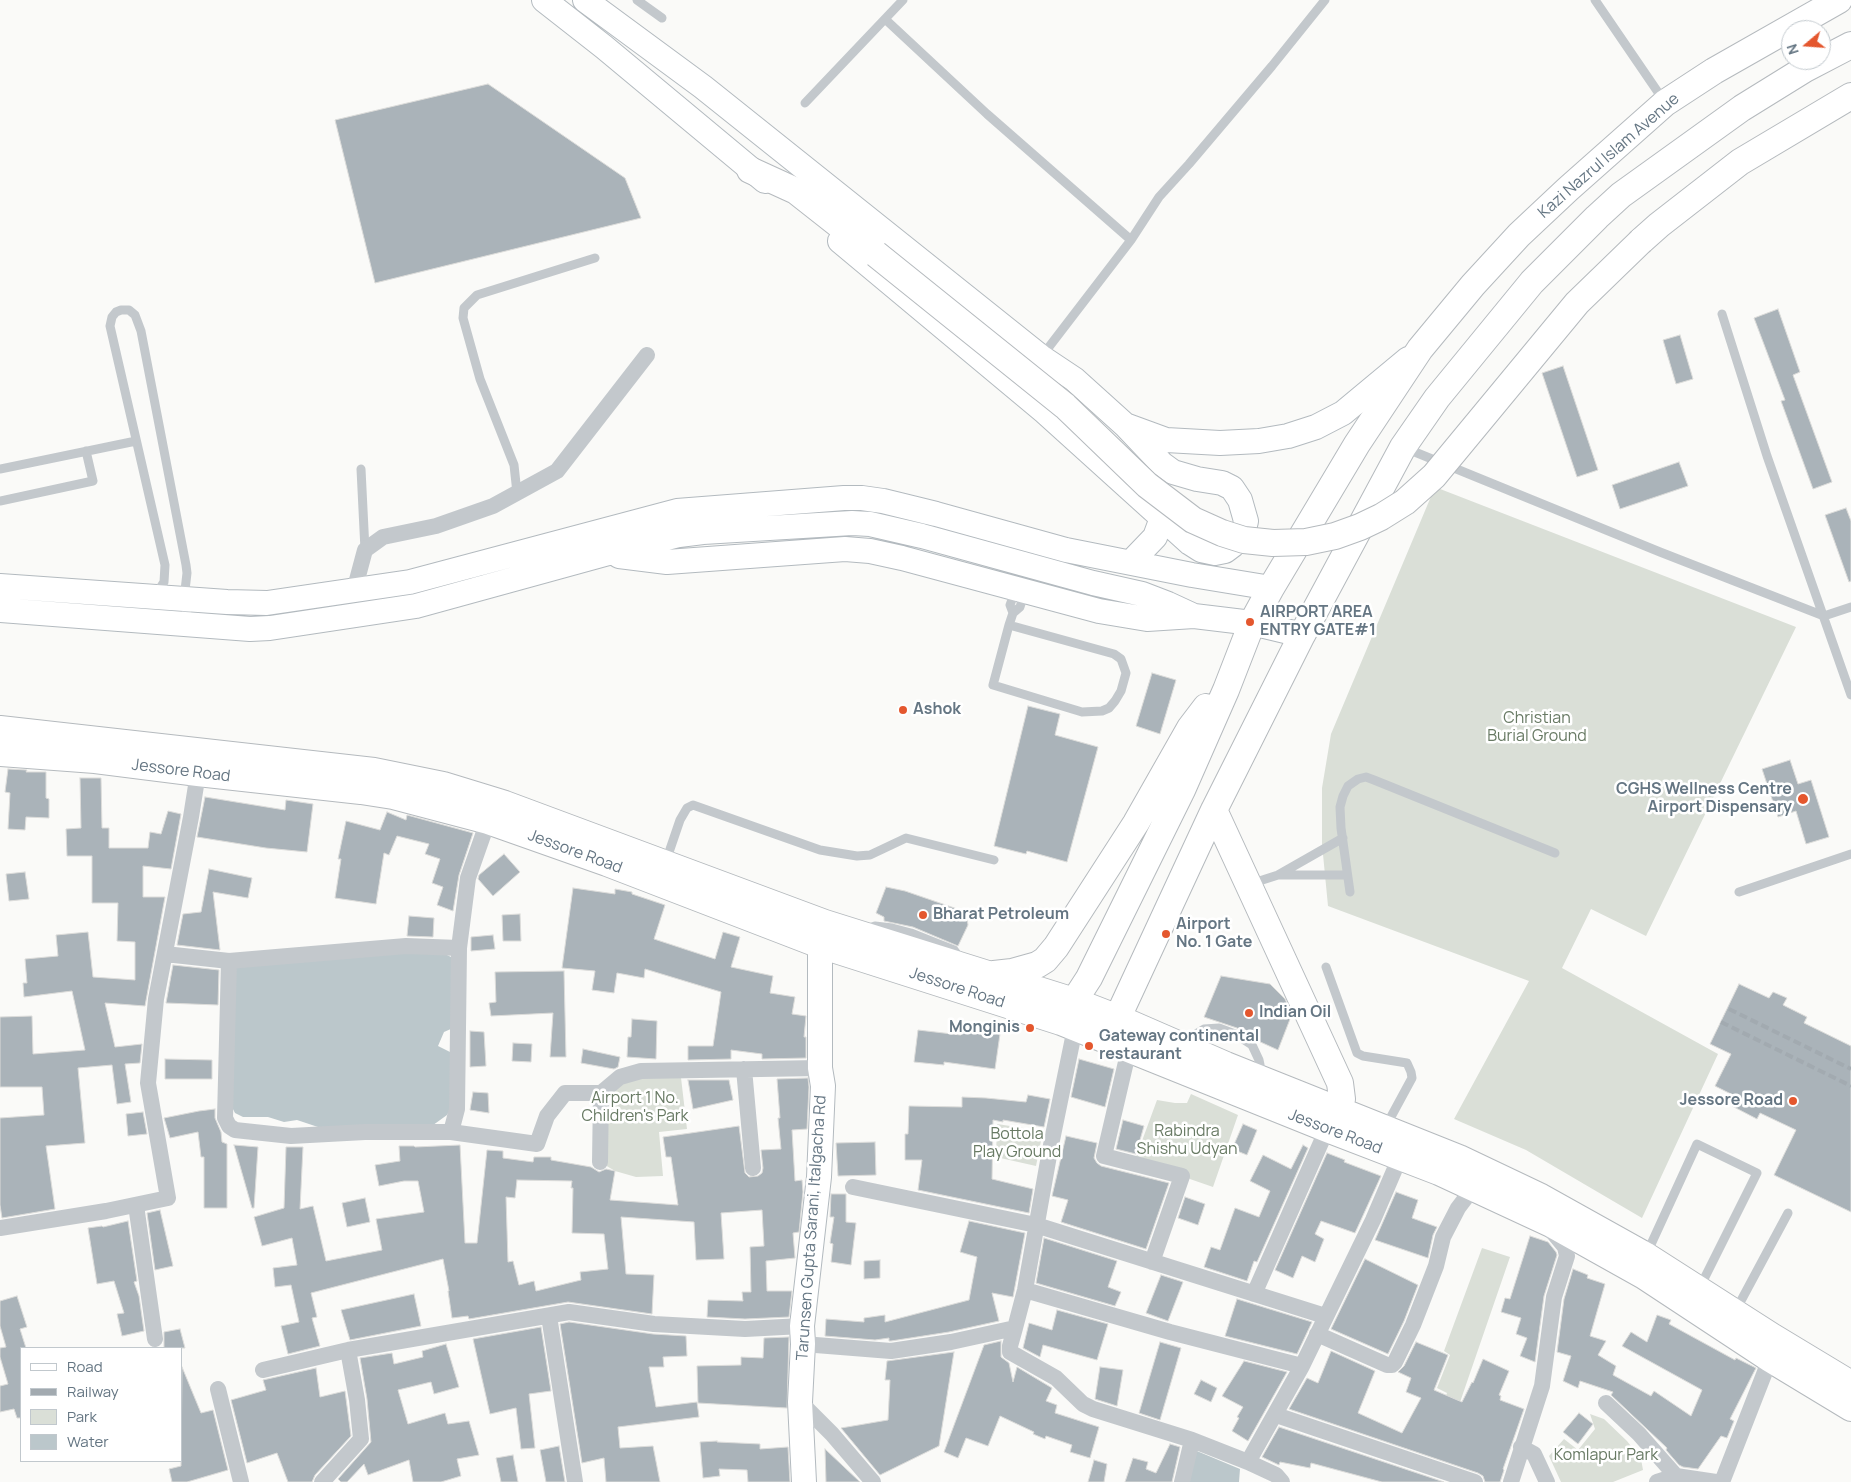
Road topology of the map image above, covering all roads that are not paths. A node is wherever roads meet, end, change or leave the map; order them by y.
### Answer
1 (544, 0) edge
2 (585, 0) edge
3 (638, 0) edge
4 (903, 0) edge
5 (1325, 0) edge
6 (1595, 0) edge
7 (1839, 0) edge
8 (662, 18) dead end
9 (885, 19) junction
10 (1851, 45) edge
11 (1851, 96) edge
12 (805, 103) dead end
13 (1665, 103) junction
14 (750, 170) junction
15 (1131, 240) junction
16 (595, 258) dead end
17 (1722, 314) dead end
18 (1420, 349) junction
19 (647, 355) dead end
20 (1041, 357) junction
21 (1125, 425) junction
22 (136, 441) junction
23 (1403, 447) junction
24 (86, 451) junction
25 (0, 470) edge
26 (361, 470) dead end
27 (517, 493) junction
28 (0, 501) edge
29 (1162, 518) junction
30 (365, 550) junction
31 (605, 554) junction
32 (1131, 562) junction
33 (0, 586) edge
34 (1271, 588) junction
35 (1020, 590) junction
36 (354, 591) junction
37 (154, 597) junction
38 (184, 599) junction
39 (1851, 607) edge
40 (0, 610) edge
41 (1194, 616) junction
42 (1824, 616) junction
43 (189, 624) junction
44 (1252, 624) junction
45 (1008, 625) junction
46 (1302, 635) junction
47 (1226, 690) junction
48 (1851, 695) edge
49 (0, 729) edge
50 (0, 752) edge
51 (198, 774) junction
52 (1214, 810) junction
53 (488, 821) junction
54 (1343, 838) junction
55 (1555, 853) dead end
56 (1851, 854) edge
57 (994, 860) dead end
58 (665, 864) junction
59 (1278, 875) junction
60 (1348, 875) junction
61 (1248, 885) junction
62 (1350, 892) dead end
63 (1739, 892) dead end
64 (820, 945) junction
65 (459, 948) junction
66 (165, 954) junction
67 (229, 960) junction
68 (1326, 967) dead end
69 (978, 972) junction
70 (1070, 1017) junction
71 (1118, 1035) junction
72 (820, 1068) junction
73 (744, 1069) junction
74 (602, 1093) junction
75 (1333, 1120) junction
76 (1385, 1129) junction
77 (451, 1132) junction
78 (1400, 1157) junction
79 (600, 1162) dead end
80 (753, 1168) dead end
81 (852, 1187) dead end
82 (1474, 1187) junction
83 (136, 1205) junction
84 (1788, 1213) dead end
85 (1555, 1216) junction
86 (1036, 1225) junction
87 (0, 1228) edge
88 (1645, 1255) junction
89 (1152, 1262) junction
90 (1025, 1290) junction
91 (1699, 1290) junction
92 (1254, 1294) junction
93 (1734, 1313) junction
94 (549, 1316) junction
95 (1325, 1316) junction
96 (1015, 1328) junction
97 (1317, 1334) junction
98 (802, 1335) junction
99 (155, 1339) dead end
100 (348, 1350) junction
101 (1770, 1359) junction
102 (1302, 1366) junction
103 (263, 1370) dead end
104 (1851, 1384) edge
105 (218, 1389) dead end
106 (800, 1402) junction
107 (1606, 1403) dead end
108 (1851, 1408) edge
109 (1276, 1415) junction
110 (1192, 1440) junction
111 (1521, 1447) junction
112 (1248, 1462) junction
113 (1676, 1476) junction
114 (241, 1482) edge
115 (322, 1482) edge
116 (575, 1482) edge
117 (804, 1482) edge
118 (873, 1482) edge
119 (1182, 1482) edge
120 (1282, 1482) edge
121 (1475, 1482) edge
122 (1511, 1482) edge
123 (1547, 1482) edge
124 (1657, 1482) edge
125 (1716, 1482) edge
126 (1722, 1482) edge

1 - 14 street
2 - 20 street
3 - 8 lane
4 - 9 lane
5 - 15 lane
6 - 13 lane
7 - 13 main road, Kazi Nazrul Islam Avenue
9 - 12 lane
9 - 15 lane
10 - 23 main road
11 - 14 main road, bridge
13 - 18 main road, Kazi Nazrul Islam Avenue
14 - 29 street
15 - 20 lane
16 - 27 lane
17 - 42 lane
18 - 21 street
18 - 34 main road, Kazi Nazrul Islam Avenue
19 - 27 street
20 - 21 street
21 - 29 street
22 - 24 lane
22 - 37 lane
22 - 38 lane
23 - 42 lane
23 - 46 main road
24 - 25 lane
24 - 28 lane
26 - 30 lane
27 - 30 street
29 - 32 street
30 - 36 street
31 - 35 street
31 - 41 street
31 - 43 street
32 - 34 street
32 - 36 street
33 - 37 street
34 - 44 main road, Kazi Nazrul Islam Avenue
35 - 41 street
35 - 45 lane
36 - 38 street
37 - 38 street
38 - 43 lane
39 - 42 lane
40 - 43 street
41 - 44 street
42 - 48 lane
44 - 46 street
44 - 47 main road, Kazi Nazrul Islam Avenue
45 - 45 lane
46 - 52 main road
47 - 69 main road
47 - 70 main road, Kazi Nazrul Islam Avenue
49 - 58 main road, Jessore Road
50 - 51 main road, Jessore Road
51 - 53 main road, Jessore Road
51 - 66 street
52 - 61 main road
52 - 71 main road
53 - 64 main road, Jessore Road
53 - 65 street
54 - 55 lane
54 - 59 lane
54 - 60 lane
56 - 63 lane
57 - 58 lane
58 - 69 main road, Jessore Road
59 - 60 lane
59 - 61 lane
60 - 62 lane
61 - 75 main road
64 - 70 main road, Jessore Road
64 - 72 street, Tarunsen Gupta Sarani, Italgacha Rd
65 - 67 street
65 - 77 street
66 - 67 street
66 - 83 street
67 - 77 street
68 - 76 lane
69 - 70 main road, Jessore Road
70 - 71 main road
70 - 86 street
71 - 75 main road, Jessore Road
71 - 75 main road, Jessore Road
71 - 89 street
72 - 73 street
72 - 98 street, Tarunsen Gupta Sarani, Italgacha Rd
73 - 74 street
73 - 80 street
74 - 77 street
74 - 79 street
75 - 76 main road, Jessore Road
75 - 78 main road, Jessore Road
75 - 92 street
76 - 85 main road, Jessore Road
78 - 82 main road, Jessore Road
78 - 95 street
81 - 86 street
82 - 85 main road, Jessore Road
82 - 97 street
83 - 87 street
83 - 99 street
84 - 93 lane
85 - 88 main road, Jessore Road
85 - 101 main road, Jessore Road
85 - 111 street
86 - 89 street
86 - 90 street
88 - 91 main road, Jessore Road
88 - 91 lane
89 - 92 street
90 - 96 street
90 - 102 street
91 - 93 main road, Jessore Road
92 - 95 street
93 - 104 main road, Jessore Road
94 - 98 street
94 - 100 street
94 - 116 street
95 - 97 street
96 - 98 street
96 - 110 street
97 - 102 street
98 - 106 street, Tarunsen Gupta Sarani, Italgacha Rd
100 - 103 street
100 - 115 street
101 - 108 main road, Jessore Road
101 - 126 street
102 - 109 street
105 - 114 street
106 - 117 street, Tarunsen Gupta Sarani, Italgacha Rd
106 - 118 street
107 - 113 street
109 - 112 street
109 - 121 street
110 - 112 street
110 - 119 street
111 - 122 street
111 - 123 street
112 - 120 street
113 - 124 street
113 - 125 street

